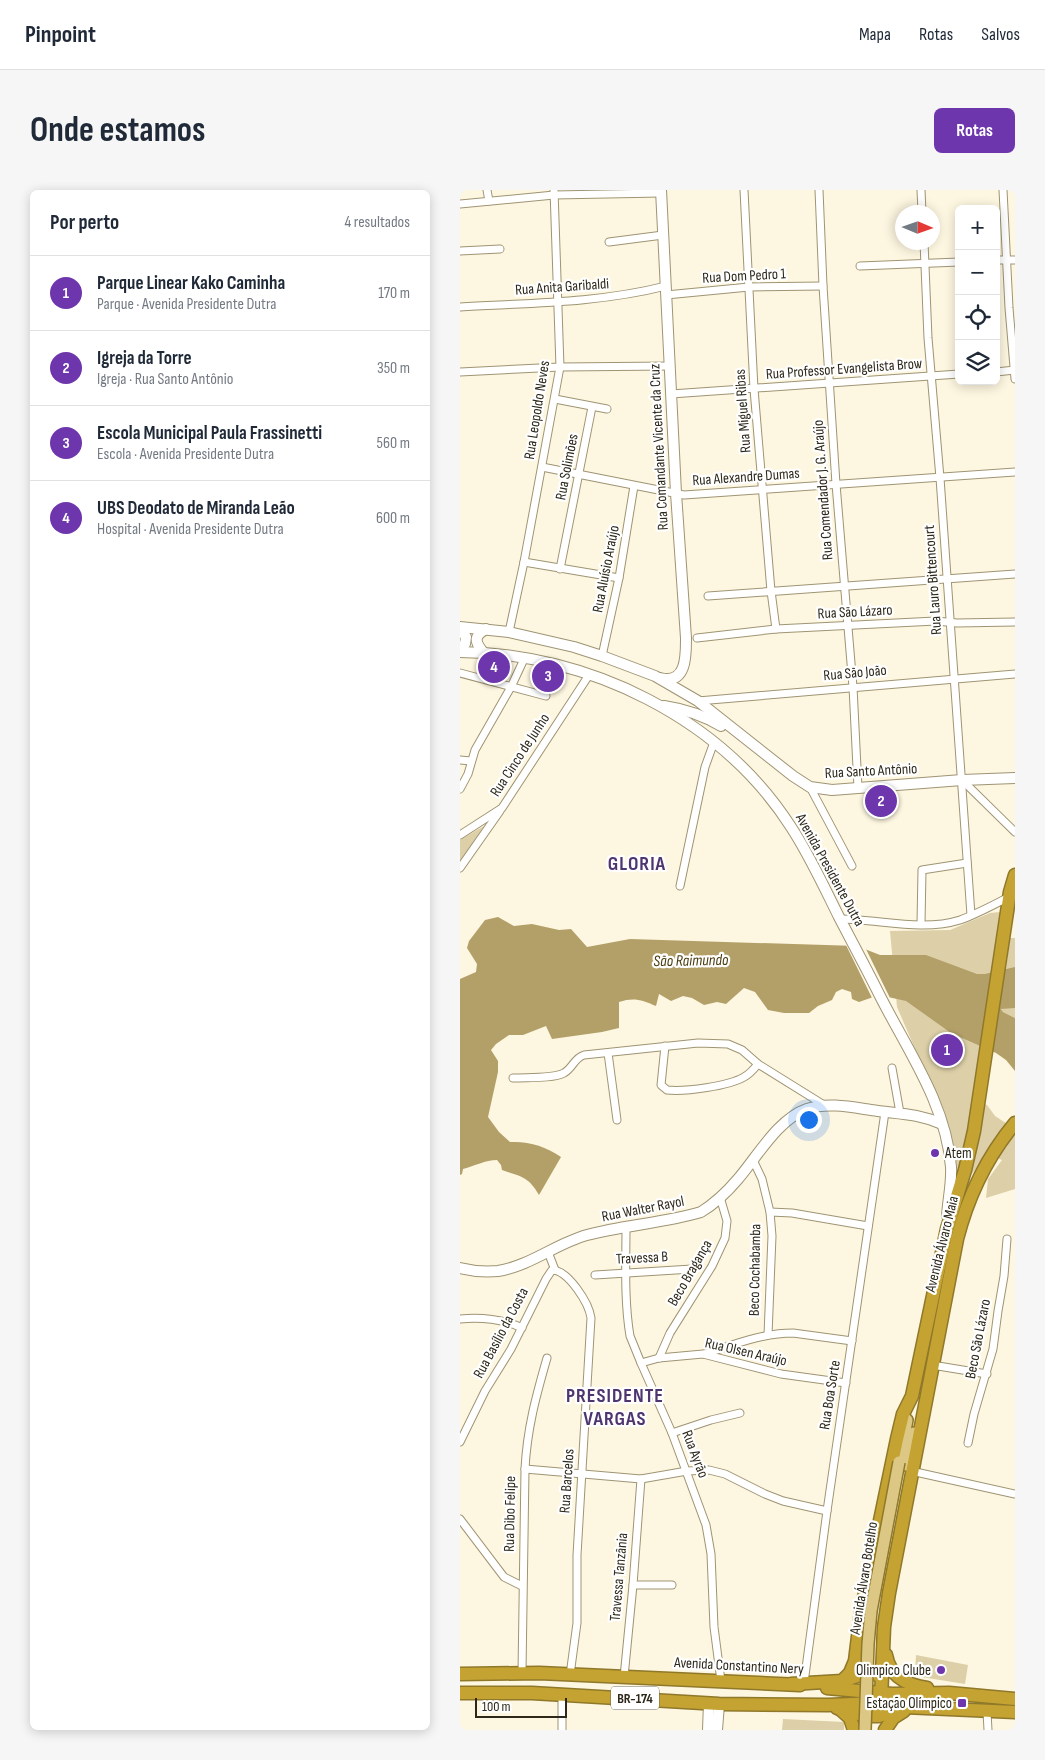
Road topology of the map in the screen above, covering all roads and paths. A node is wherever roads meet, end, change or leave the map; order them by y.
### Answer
1 (487, 190) edge
2 (744, 190) edge
3 (819, 190) edge
4 (920, 190) edge
5 (1003, 190) edge
6 (659, 191) edge
7 (554, 193) edge
8 (489, 201) junction
9 (460, 204) edge
10 (921, 205) edge
11 (663, 235) junction
12 (609, 242) dead end
13 (500, 249) dead end
14 (924, 250) edge
15 (460, 251) edge
16 (1011, 260) edge
17 (955, 262) edge
18 (925, 263) junction
19 (860, 266) dead end
20 (823, 286) junction
21 (749, 288) junction
22 (666, 290) junction
23 (559, 301) junction
24 (460, 307) edge
25 (670, 366) junction
26 (560, 367) junction
27 (1015, 370) edge
28 (460, 372) edge
29 (1000, 372) edge
30 (955, 374) edge
31 (931, 376) junction
32 (1015, 378) edge
33 (829, 384) junction
34 (754, 388) junction
35 (671, 394) junction
36 (555, 399) junction
37 (592, 406) junction
38 (607, 409) dead end
39 (542, 468) junction
40 (1015, 472) edge
41 (579, 476) junction
42 (940, 478) junction
43 (836, 484) junction
44 (634, 486) junction
45 (762, 490) junction
46 (676, 493) junction
47 (524, 562) junction
48 (560, 569) junction
49 (1015, 574) edge
50 (619, 578) junction
51 (947, 580) junction
52 (845, 586) junction
53 (771, 591) junction
54 (708, 596) dead end
55 (949, 622) junction
56 (1015, 622) edge
57 (849, 627) junction
58 (460, 628) edge
59 (486, 629) junction
60 (776, 629) junction
61 (509, 632) junction
62 (698, 638) dead end
63 (460, 650) edge
64 (483, 652) junction
65 (602, 656) junction
66 (524, 657) junction
67 (460, 673) edge
68 (589, 674) junction
69 (1015, 674) edge
70 (655, 676) junction
71 (954, 679) junction
72 (511, 687) junction
73 (853, 687) junction
74 (546, 696) dead end
75 (698, 701) junction
76 (658, 705) junction
77 (714, 742) junction
78 (758, 749) junction
79 (460, 760) edge
80 (471, 761) junction
81 (1015, 778) edge
82 (962, 780) junction
83 (810, 787) junction
84 (858, 788) junction
85 (460, 789) edge
86 (502, 808) junction
87 (1015, 832) edge
88 (460, 836) edge
89 (966, 863) junction
90 (852, 866) dead end
91 (460, 868) edge
92 (1015, 875) edge
93 (680, 886) dead end
94 (1009, 897) junction
95 (971, 915) junction
96 (840, 919) junction
97 (921, 924) junction
98 (665, 1046) junction
99 (608, 1053) junction
100 (758, 1064) junction
101 (892, 1068) dead end
102 (513, 1078) dead end
103 (825, 1106) junction
104 (937, 1110) junction
105 (885, 1112) junction
106 (900, 1113) junction
107 (922, 1116) junction
108 (617, 1120) dead end
109 (942, 1124) junction
110 (1014, 1124) edge
111 (753, 1160) junction
112 (951, 1173) joint
113 (720, 1197) junction
114 (770, 1212) junction
115 (626, 1226) junction
116 (868, 1226) junction
117 (947, 1229) junction
118 (1007, 1239) dead end
119 (548, 1252) junction
120 (460, 1268) edge
121 (692, 1269) dead end
122 (556, 1270) junction
123 (625, 1272) junction
124 (595, 1274) dead end
125 (460, 1319) edge
126 (522, 1328) junction
127 (768, 1335) junction
128 (852, 1341) junction
129 (703, 1354) junction
130 (547, 1358) dead end
131 (659, 1358) junction
132 (641, 1363) junction
133 (932, 1365) junction
134 (987, 1374) junction
135 (846, 1383) junction
136 (912, 1396) junction
137 (740, 1413) dead end
138 (672, 1433) junction
139 (460, 1442) edge
140 (968, 1443) dead end
141 (906, 1466) junction
142 (524, 1469) junction
143 (687, 1471) junction
144 (581, 1474) junction
145 (641, 1479) junction
146 (1015, 1494) edge
147 (827, 1511) junction
148 (460, 1519) edge
149 (634, 1585) junction
150 (672, 1585) dead end
151 (522, 1586) junction
152 (884, 1635) junction
153 (858, 1643) junction
154 (882, 1653) junction
155 (522, 1673) junction
156 (460, 1674) edge
157 (570, 1675) junction
158 (624, 1677) junction
159 (649, 1678) junction
160 (882, 1678) junction
161 (673, 1679) junction
162 (721, 1681) junction
163 (842, 1681) junction
164 (804, 1682) junction
165 (791, 1684) junction
166 (460, 1693) edge
167 (882, 1693) junction
168 (949, 1693) junction
169 (562, 1695) junction
170 (650, 1699) junction
171 (1015, 1699) edge
172 (671, 1700) junction
173 (714, 1704) junction
174 (828, 1706) junction
175 (912, 1708) junction
176 (841, 1710) junction
177 (987, 1712) junction
178 (1015, 1712) edge
179 (562, 1730) edge
180 (708, 1730) edge
181 (717, 1730) edge
182 (854, 1730) edge
183 (865, 1730) edge
184 (873, 1730) edge
185 (885, 1730) edge
186 (988, 1730) edge

1 - 8 street
2 - 21 street, Rua Miguel Ribas
3 - 20 street, Rua Comendador J. G. Araújo
4 - 10 street
5 - 16 street
6 - 7 street
6 - 11 street, Rua Comandante Vicente da Cruz
7 - 8 street
7 - 23 street, Rua Leopoldo Neves
8 - 9 street
11 - 12 street
11 - 22 street, Rua Comandante Vicente da Cruz
13 - 15 street
14 - 18 street, Rua Lauro Bittencourt
16 - 27 street
17 - 18 street
18 - 19 street
18 - 31 street, Rua Lauro Bittencourt
20 - 21 street, Rua Dom Pedro 1
20 - 33 street, Rua Comendador J. G. Araújo
21 - 22 street, Rua Dom Pedro 1
21 - 34 street, Rua Miguel Ribas
22 - 23 street, Rua Anita Garibaldi
22 - 25 street, Rua Comandante Vicente da Cruz
23 - 24 street, Rua Anita Garibaldi
23 - 26 street, Rua Leopoldo Neves
25 - 26 street
25 - 35 street, Rua Comandante Vicente da Cruz
26 - 28 street
26 - 36 street, Rua Leopoldo Neves
27 - 29 street
27 - 32 street
30 - 31 street, Rua Professor Evangelista Brow
31 - 33 street, Rua Professor Evangelista Brow
31 - 42 street, Rua Lauro Bittencourt
33 - 34 street, Rua Professor Evangelista Brow
33 - 43 street, Rua Comendador J. G. Araújo
34 - 35 street, Rua Professor Evangelista Brow
34 - 45 street, Rua Miguel Ribas
35 - 46 street, Rua Comandante Vicente da Cruz
36 - 37 street
36 - 39 street, Rua Leopoldo Neves
37 - 38 street
37 - 41 street, Rua Solimões
39 - 41 street, Rua Alexandre Dumas
39 - 47 street, Rua Leopoldo Neves
40 - 42 street, Rua Alexandre Dumas
41 - 44 street, Rua Alexandre Dumas
41 - 48 street, Rua Solimões
42 - 43 street, Rua Alexandre Dumas
42 - 51 street, Rua Lauro Bittencourt
43 - 45 street, Rua Alexandre Dumas
43 - 52 street, Rua Comendador J. G. Araújo
44 - 46 street, Rua Alexandre Dumas
44 - 50 street, Rua Aluísio Araújo
45 - 46 street, Rua Alexandre Dumas
45 - 53 street, Rua Miguel Ribas
46 - 70 street, Rua Comandante Vicente da Cruz
47 - 48 street
47 - 61 street, Rua Leopoldo Neves
48 - 50 street
49 - 51 street
50 - 65 street, Rua Aluísio Araújo
51 - 52 street
51 - 55 street, Rua Lauro Bittencourt
52 - 53 street
52 - 57 street, Rua Comendador J. G. Araújo
53 - 54 street
53 - 60 street, Rua Miguel Ribas
55 - 56 street, Rua São Lázaro
55 - 57 street, Rua São Lázaro
55 - 71 street, Rua Lauro Bittencourt
57 - 60 street, Rua São Lázaro
57 - 73 street, Rua Comendador J. G. Araújo
58 - 59 street
58 - 63 street
59 - 61 street
59 - 64 street
60 - 62 street, Rua São Lázaro
61 - 65 street
63 - 64 street, Avenida Presidente Dutra
64 - 66 street, Avenida Presidente Dutra
65 - 70 street
66 - 68 street, Avenida Presidente Dutra
66 - 72 street
67 - 72 street
68 - 76 street, Avenida Presidente Dutra
68 - 86 street, Rua Cinco de Junho
69 - 71 street, Rua São João
70 - 75 street
71 - 73 street, Rua São João
71 - 82 street, Rua Lauro Bittencourt
72 - 74 street
72 - 80 street
73 - 75 street, Rua São João
73 - 84 street, Rua Comendador J. G. Araújo
75 - 78 street, Rua Santo Antônio
76 - 77 street, Avenida Presidente Dutra
76 - 78 street
77 - 93 street
77 - 96 street, Avenida Presidente Dutra
78 - 83 street, Rua Santo Antônio
79 - 80 street
80 - 85 street
81 - 82 street, Rua Santo Antônio
82 - 84 street, Rua Santo Antônio
82 - 87 street
82 - 89 street, Rua Lauro Bittencourt
83 - 84 street, Rua Santo Antônio
83 - 90 street
86 - 88 street, Rua Cinco de Junho
86 - 91 street
89 - 95 street, Rua Lauro Bittencourt
89 - 97 street
92 - 94 highway, Avenida Álvaro Maia
94 - 95 street
94 - 117 highway, Avenida Álvaro Maia
95 - 97 street
96 - 97 street
96 - 104 street, Avenida Presidente Dutra
98 - 99 street
98 - 100 street
98 - 100 street
99 - 102 street
99 - 108 street
100 - 103 street
101 - 106 street
103 - 105 street, Rua Walter Rayol
103 - 111 street, Rua Walter Rayol
104 - 107 street
104 - 109 street, Avenida Presidente Dutra
105 - 106 street, Rua Walter Rayol
105 - 116 street, Rua Boa Sorte
106 - 107 street, Rua Walter Rayol
107 - 109 street, Rua Walter Rayol
109 - 112 street, Avenida Presidente Dutra
110 - 133 highway, Avenida Álvaro Maia
111 - 113 street, Rua Walter Rayol
111 - 114 street, Beco Cochabamba
112 - 117 street, Avenida Álvaro Maia
113 - 115 street, Rua Walter Rayol
113 - 131 street, Beco Bragança
114 - 116 street
114 - 127 street, Beco Cochabamba
115 - 119 street, Rua Walter Rayol
115 - 123 street, Rua Ayrão
116 - 128 street, Rua Boa Sorte
117 - 136 highway, Avenida Álvaro Maia
118 - 134 street, Beco São Lázaro
119 - 120 street, Rua Walter Rayol
119 - 122 street
121 - 123 street, Travessa B
122 - 126 street, Rua Basílio da Costa
122 - 144 street, Rua Barcelos
123 - 124 street, Travessa B
123 - 132 street, Rua Ayrão
125 - 126 street
126 - 139 street, Rua Basílio da Costa
127 - 128 street
127 - 129 street
128 - 135 street, Rua Boa Sorte
129 - 131 street, Rua Olsen Araújo
129 - 135 street, Rua Olsen Araújo
130 - 142 street, Rua Dibo Felipe
131 - 132 street, Rua Olsen Araújo
132 - 138 street, Rua Ayrão
133 - 134 street
133 - 141 highway, Avenida Álvaro Maia
134 - 140 street, Beco São Lázaro
135 - 147 street, Rua Boa Sorte
136 - 141 main road, Avenida Álvaro Maia
136 - 153 highway
137 - 138 street
138 - 143 street, Rua Ayrão
141 - 146 street
141 - 152 highway, Avenida Álvaro Maia
141 - 183 main road, Avenida Álvaro Botelho, bridge
141 - 184 main road, Avenida Álvaro Maia
142 - 144 street
142 - 151 street, Rua Dibo Felipe
143 - 145 street
143 - 147 street
143 - 162 street, Rua Ayrão
144 - 145 street
144 - 157 street, Rua Barcelos
145 - 149 street, Travessa Tanzânia
147 - 164 street, Rua Boa Sorte
148 - 151 street
149 - 150 street
149 - 158 street, Travessa Tanzânia
151 - 155 street, Rua Dibo Felipe
152 - 154 highway
152 - 168 highway
153 - 154 highway
153 - 163 highway
154 - 160 highway
155 - 156 highway, Avenida Constantino Nery / BR-174
155 - 157 highway, Avenida Constantino Nery / BR-174
157 - 158 highway, Avenida Constantino Nery / BR-174
158 - 159 highway, Avenida Constantino Nery / BR-174
159 - 161 highway, Avenida Constantino Nery / BR-174
159 - 170 highway
160 - 163 highway
160 - 167 highway
161 - 162 highway, Avenida Constantino Nery / BR-174
161 - 172 highway
162 - 165 highway, Avenida Constantino Nery / BR-174
163 - 164 highway
164 - 165 highway
165 - 167 highway, Avenida Constantino Nery / BR-174
166 - 169 highway, BR-174
167 - 168 highway, Avenida Constantino Nery / BR-174
167 - 174 highway
168 - 171 highway, Avenida Constantino Nery / BR-174
169 - 170 highway, BR-174
169 - 179 street
170 - 172 highway, BR-174
172 - 173 highway, BR-174
173 - 174 highway, BR-174
173 - 180 street
173 - 181 street
174 - 176 highway, BR-174
175 - 176 highway, BR-174
175 - 177 highway, BR-174
175 - 185 highway
176 - 182 highway
177 - 178 highway, BR-174
177 - 186 street
183 - 184 highway

